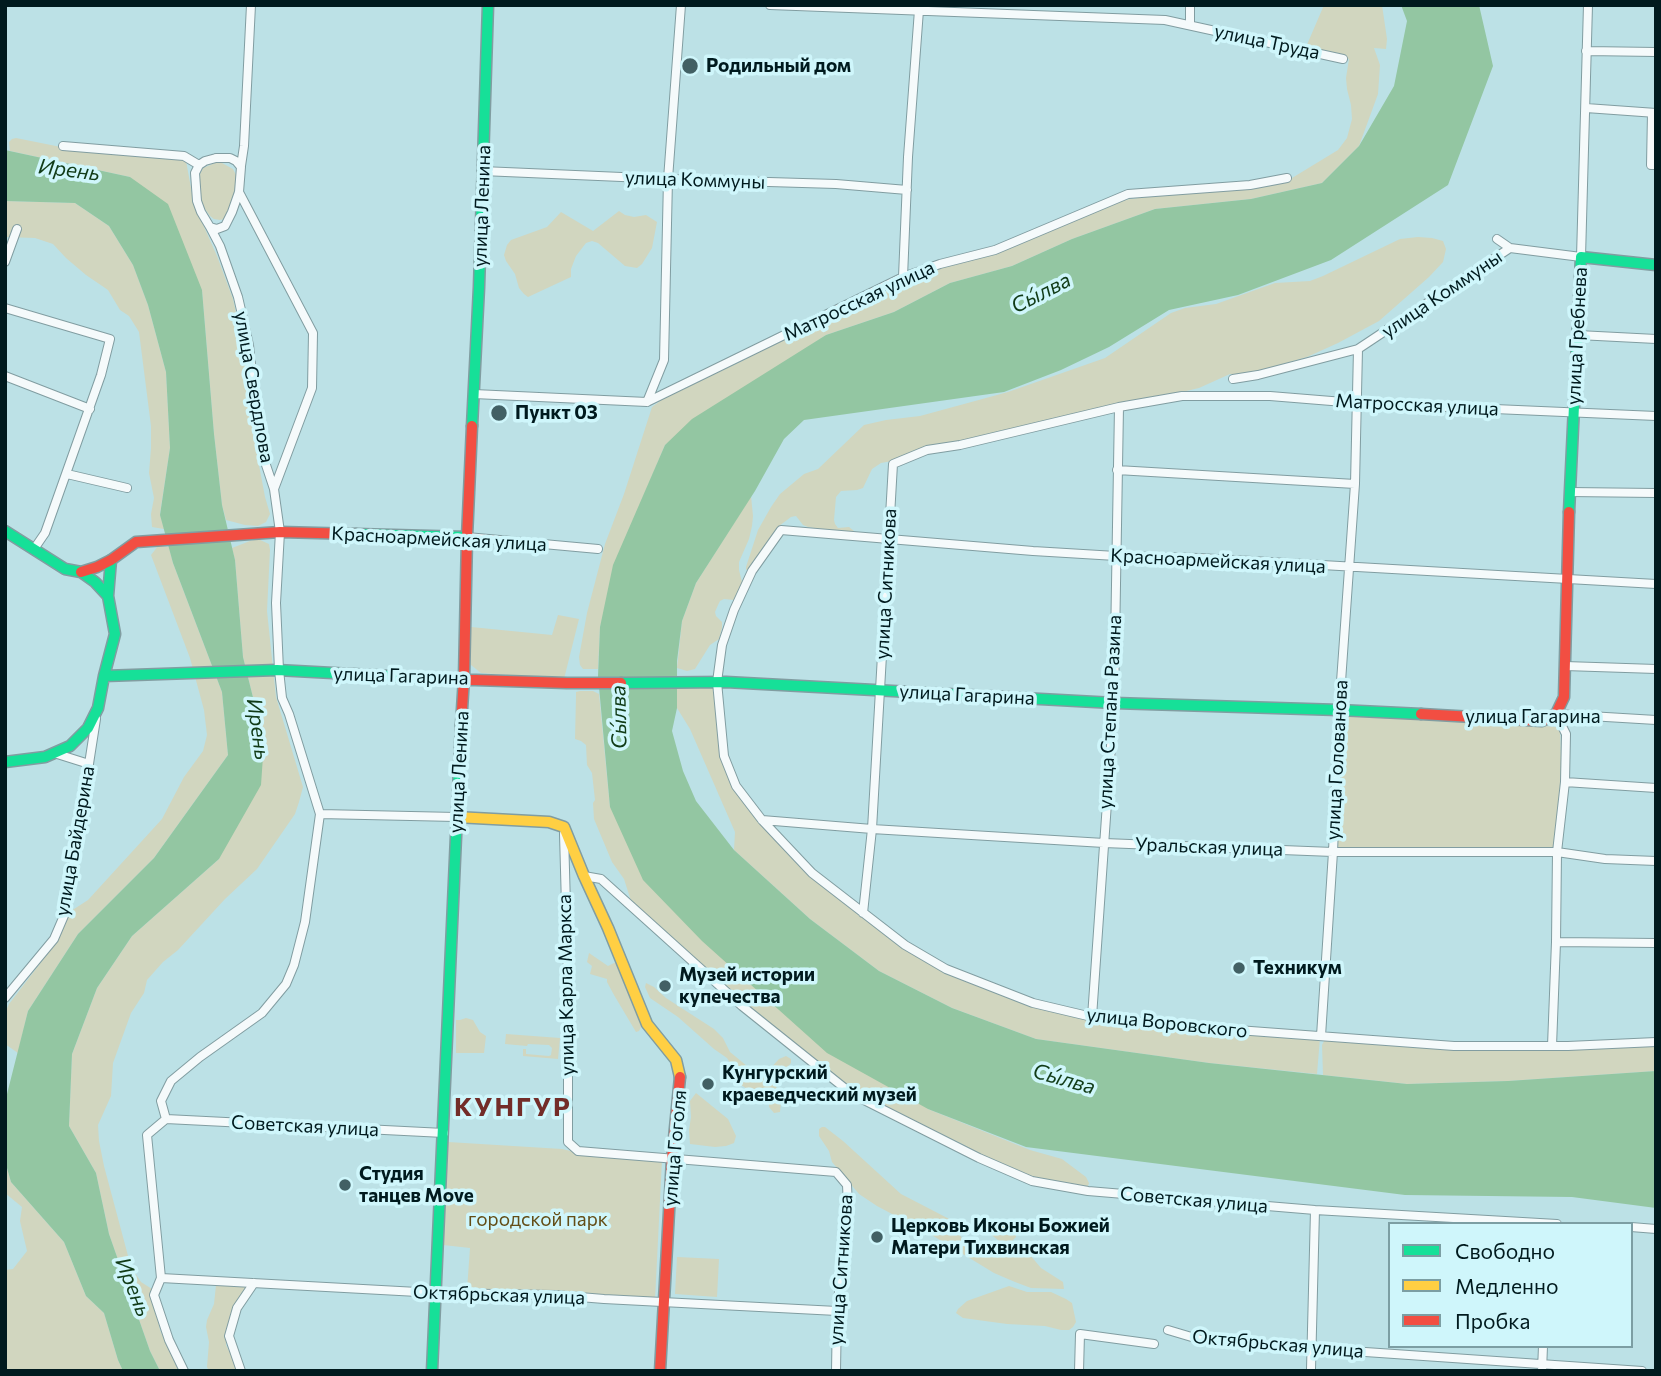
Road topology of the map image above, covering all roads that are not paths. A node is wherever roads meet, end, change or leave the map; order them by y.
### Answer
1 (251, 5) edge
2 (488, 5) edge
3 (681, 5) edge
4 (770, 5) edge
5 (1190, 5) edge
6 (1588, 5) edge
7 (861, 7) edge
8 (919, 10) junction
9 (1190, 24) junction
10 (1586, 51) junction
11 (1656, 52) edge
12 (1343, 59) dead end
13 (1586, 108) junction
14 (1654, 113) edge
15 (63, 146) dead end
16 (244, 146) junction
17 (230, 158) junction
18 (199, 164) junction
19 (1656, 165) edge
20 (241, 166) junction
21 (482, 171) junction
22 (1287, 178) dead end
23 (668, 179) junction
24 (907, 190) junction
25 (239, 192) junction
26 (225, 226) junction
27 (210, 227) junction
28 (17, 229) dead end
29 (1497, 239) dead end
30 (220, 246) junction
31 (1510, 248) junction
32 (1581, 257) junction
33 (5, 262) edge
34 (1656, 265) edge
35 (903, 277) junction
36 (5, 308) edge
37 (1578, 335) junction
38 (1656, 339) edge
39 (1358, 349) junction
40 (5, 376) edge
41 (1233, 379) dead end
42 (474, 394) junction
43 (647, 402) junction
44 (1356, 403) junction
45 (1119, 407) junction
46 (90, 408) junction
47 (1573, 412) junction
48 (1656, 416) edge
49 (893, 464) joint
50 (1117, 470) junction
51 (67, 474) junction
52 (1355, 484) junction
53 (127, 488) dead end
54 (274, 489) junction
55 (1569, 492) junction
56 (1656, 493) edge
57 (781, 530) joint
58 (5, 531) edge
59 (280, 531) junction
60 (467, 537) junction
61 (888, 538) junction
62 (598, 549) dead end
63 (34, 550) junction
64 (1116, 556) junction
65 (111, 560) junction
66 (1349, 568) junction
67 (81, 572) junction
68 (1567, 579) junction
69 (1656, 584) edge
70 (108, 596) junction
71 (1565, 666) junction
72 (1656, 669) edge
73 (278, 670) junction
74 (104, 676) junction
75 (464, 678) junction
76 (717, 682) junction
77 (880, 690) junction
78 (1114, 703) junction
79 (98, 708) junction
80 (1339, 710) junction
81 (1556, 714) junction
82 (1656, 720) edge
83 (54, 753) junction
84 (5, 762) edge
85 (89, 764) junction
86 (1565, 782) junction
87 (1656, 788) edge
88 (320, 814) junction
89 (456, 817) junction
90 (762, 820) junction
91 (564, 827) junction
92 (872, 830) junction
93 (1104, 843) junction
94 (1332, 852) junction
95 (1557, 852) junction
96 (1656, 861) edge
97 (584, 876) junction
98 (863, 913) junction
99 (1556, 942) junction
100 (1656, 943) edge
101 (5, 998) edge
102 (1093, 1017) junction
103 (1321, 1036) junction
104 (1656, 1042) edge
105 (1552, 1046) junction
106 (166, 1119) junction
107 (444, 1133) junction
108 (672, 1159) junction
109 (1315, 1210) junction
110 (1517, 1222) edge
111 (1633, 1227) edge
112 (1656, 1228) edge
113 (161, 1278) junction
114 (254, 1283) junction
115 (436, 1293) junction
116 (664, 1302) junction
117 (837, 1311) junction
118 (1168, 1330) dead end
119 (1154, 1344) dead end
120 (1544, 1348) edge
121 (1312, 1349) junction
122 (1542, 1367) edge
123 (1311, 1370) edge
124 (184, 1371) edge
125 (241, 1371) edge
126 (432, 1371) edge
127 (660, 1371) edge
128 (836, 1371) edge
129 (1079, 1371) edge
130 (1642, 1371) edge

1 - 16 street
2 - 21 main road, улица Ленина
3 - 23 street
4 - 7 street
5 - 9 street
6 - 10 street, улица Гребнева
7 - 8 street
8 - 9 street
8 - 24 street
9 - 12 street, улица Труда
10 - 11 street
10 - 13 street, улица Гребнева
13 - 14 street
13 - 32 street, улица Гребнева
14 - 19 street
15 - 18 street
16 - 17 street
16 - 20 street
17 - 18 street
17 - 20 street
18 - 27 street, улица Свердлова
20 - 25 street
21 - 23 street, улица Коммуны
21 - 42 main road, улица Ленина
22 - 35 street, Матросская улица
23 - 24 street, улица Коммуны
23 - 43 street
24 - 35 street
25 - 26 street
25 - 54 street, улица Свердлова
26 - 27 street
26 - 30 street
27 - 30 street, улица Свердлова
28 - 33 street
29 - 31 street
30 - 54 street, улица Свердлова
31 - 32 street, улица Коммуны
31 - 39 street, улица Коммуны
32 - 34 main road, улица Коммуны
32 - 37 main road, улица Гребнева
35 - 43 street, Матросская улица
36 - 46 street
37 - 38 street
37 - 47 main road, улица Гребнева
39 - 41 street, улица Коммуны
39 - 44 street, улица Голованова
40 - 46 street
42 - 43 street, Матросская улица
42 - 60 main road, улица Ленина
44 - 45 street, Матросская улица
44 - 47 street, Матросская улица
44 - 52 street, улица Голованова
45 - 49 street, Матросская улица
45 - 50 street, улица Степана Разина
46 - 51 street
47 - 48 street, Матросская улица
47 - 55 main road, улица Гребнева
49 - 61 street, улица Ситникова
50 - 52 street
50 - 64 street, улица Степана Разина
51 - 53 street
51 - 63 street
52 - 66 street, улица Голованова
54 - 59 street, улица Свердлова
55 - 56 street
55 - 68 main road, улица Гребнева
57 - 61 street, Красноармейская улица
57 - 76 street, улица Воровского
58 - 63 main road
59 - 60 main road, Красноармейская улица
59 - 65 main road, Красноармейская улица
59 - 73 street, улица Свердлова
60 - 62 street, Красноармейская улица
60 - 75 main road, улица Ленина
61 - 64 street, Красноармейская улица
61 - 77 street, улица Ситникова
63 - 67 main road
64 - 66 street, Красноармейская улица
64 - 78 street, улица Степана Разина
65 - 67 main road, Красноармейская улица
65 - 70 main road
66 - 68 street, Красноармейская улица
66 - 80 street, улица Голованова
67 - 70 main road
68 - 69 street, Красноармейская улица
68 - 71 main road, улица Гребнева
70 - 74 main road
71 - 72 street
71 - 81 main road, улица Гребнева
73 - 74 main road, улица Гагарина
73 - 75 main road, улица Гагарина
73 - 88 street, улица Свердлова
74 - 79 main road
75 - 76 main road, улица Гагарина
75 - 89 main road, улица Ленина
76 - 77 main road, улица Гагарина
76 - 90 street, улица Воровского
77 - 78 main road, улица Гагарина
77 - 92 street, улица Ситникова
78 - 80 main road, улица Гагарина
78 - 93 street, улица Степана Разина
79 - 83 main road
79 - 85 street, улица Байдерина
80 - 81 main road, улица Гагарина
80 - 94 street, улица Голованова
81 - 82 street, улица Гагарина
81 - 86 street
83 - 84 main road
83 - 85 street
85 - 101 street, улица Байдерина
86 - 87 street
86 - 95 street
88 - 89 street
88 - 106 street
89 - 91 main road
89 - 107 main road, улица Ленина
90 - 92 street, Уральская улица
90 - 98 street, улица Воровского
91 - 97 main road, улица Гоголя
91 - 108 street, улица Карла Маркса
92 - 93 street, Уральская улица
92 - 98 street, улица Ситникова
93 - 94 street, Уральская улица
93 - 102 street, улица Степана Разина
94 - 95 street, Уральская улица
94 - 103 street, улица Голованова
95 - 96 street, Уральская улица
95 - 99 street
97 - 108 main road, улица Гоголя
97 - 109 street, Советская улица
98 - 102 street, улица Воровского
99 - 100 street
99 - 105 street
102 - 103 street, улица Воровского
103 - 105 street, улица Воровского
104 - 105 street, улица Воровского
106 - 107 street, Советская улица
106 - 113 street
107 - 115 main road, улица Ленина
108 - 116 main road, улица Гоголя
108 - 117 street, улица Ситникова
109 - 110 street, Советская улица
109 - 121 street
111 - 112 street
113 - 114 street, Октябрьская улица
113 - 124 street
114 - 115 street, Октябрьская улица
114 - 125 street
115 - 116 street, Октябрьская улица
115 - 126 main road, улица Ленина
116 - 117 street, Октябрьская улица
116 - 127 main road, улица Гоголя
117 - 128 street, улица Ситникова
118 - 121 street, Октябрьская улица
119 - 129 street
120 - 122 street
121 - 122 street, Октябрьская улица
121 - 123 street
122 - 130 street, Октябрьская улица

